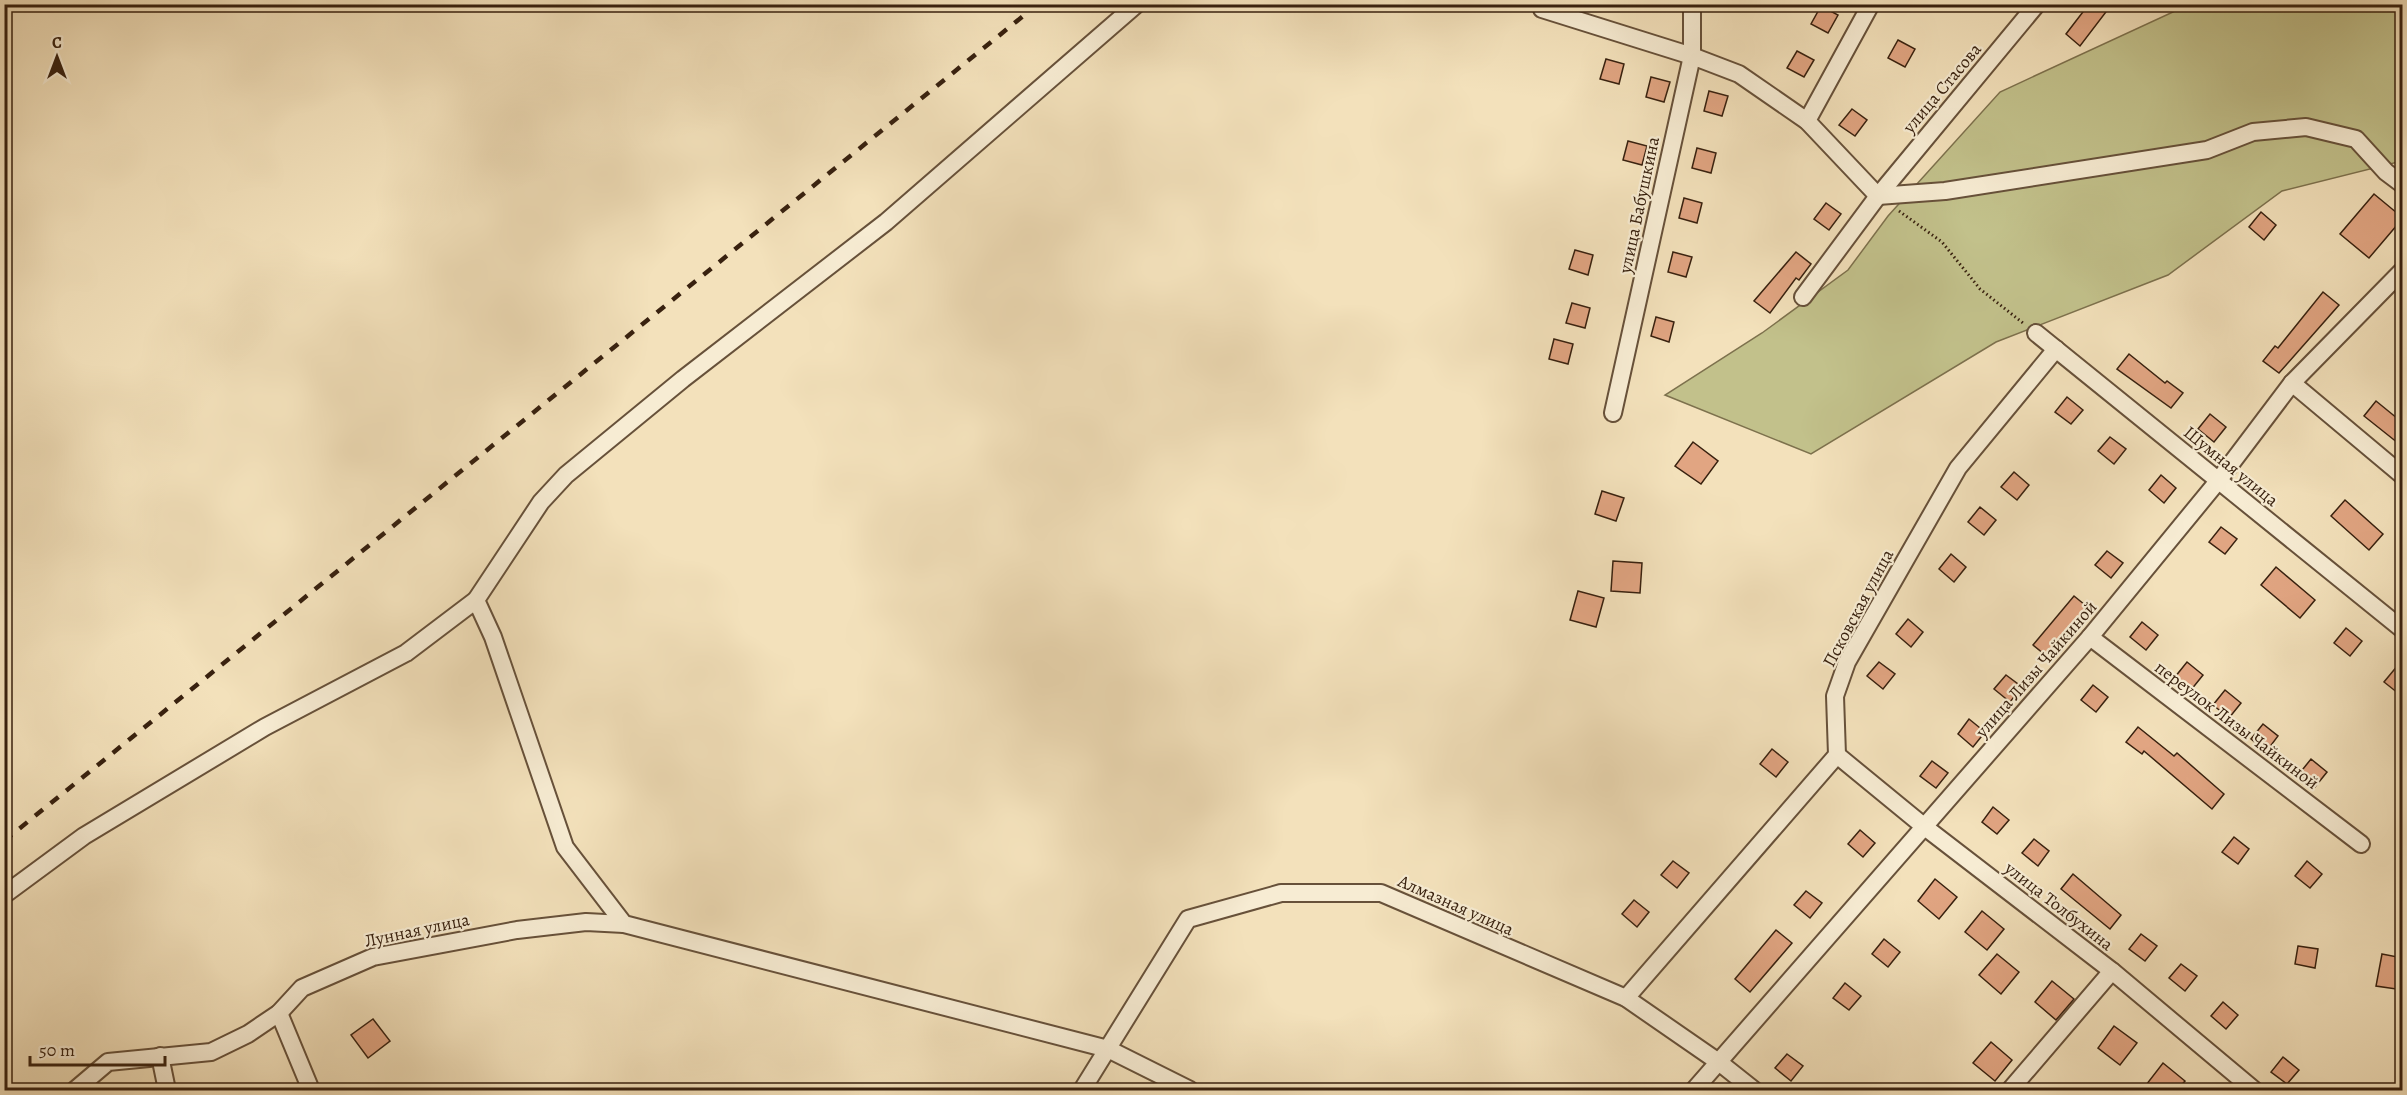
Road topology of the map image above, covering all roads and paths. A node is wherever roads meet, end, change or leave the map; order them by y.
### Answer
1 (1137, 4) edge
2 (1541, 4) edge
3 (1692, 4) edge
4 (1871, 4) edge
5 (2037, 4) edge
6 (1692, 56) junction
7 (1807, 121) junction
8 (2403, 184) edge
9 (1878, 196) junction
10 (2403, 271) edge
11 (1803, 297) dead end
12 (2036, 333) joint
13 (2056, 349) junction
14 (2292, 383) junction
15 (1613, 413) dead end
16 (2403, 475) edge
17 (2218, 481) junction
18 (476, 600) junction
19 (2403, 629) edge
20 (2090, 637) junction
21 (1837, 754) junction
22 (1926, 828) junction
23 (2361, 844) dead end
24 (4, 895) edge
25 (624, 924) junction
26 (2112, 971) junction
27 (1626, 998) junction
28 (279, 1013) junction
29 (1108, 1049) junction
30 (160, 1056) junction
31 (1720, 1063) junction
32 (75, 1090) edge
33 (167, 1090) edge
34 (311, 1090) edge
35 (1082, 1090) edge
36 (1190, 1090) edge
37 (1694, 1090) edge
38 (1754, 1090) edge
39 (2010, 1090) edge
40 (2254, 1090) edge

1 - 18 street
2 - 6 street
3 - 6 street, улица Бабушкина
4 - 7 street
5 - 9 street, улица Стасова
6 - 7 street
6 - 15 street, улица Бабушкина
7 - 9 street
8 - 9 street
9 - 11 street, улица Стасова
9 - 12 path
10 - 14 street, улица Лизы Чайкиной
12 - 13 street, Шумная улица
13 - 17 street, Шумная улица
13 - 21 street, Псковская улица
14 - 16 street
14 - 17 street, улица Лизы Чайкиной
17 - 19 street, Шумная улица
17 - 20 street, улица Лизы Чайкиной
18 - 24 street
18 - 25 street
20 - 22 street, улица Лизы Чайкиной
20 - 23 street, переулок Лизы Чайкиной
21 - 22 street, улица Толбухина
21 - 27 street
22 - 26 street, улица Толбухина
22 - 31 street, улица Лизы Чайкиной
25 - 28 street, Лунная улица
25 - 29 street, Лунная улица
26 - 39 street
26 - 40 street, улица Толбухина
27 - 29 street, Алмазная улица
27 - 31 street, Алмазная улица
28 - 30 street, Лунная улица
28 - 34 street
29 - 35 street, Алмазная улица
29 - 36 street, Лунная улица
30 - 32 street, Лунная улица
30 - 33 street
31 - 37 street, улица Лизы Чайкиной
31 - 38 street, Алмазная улица

